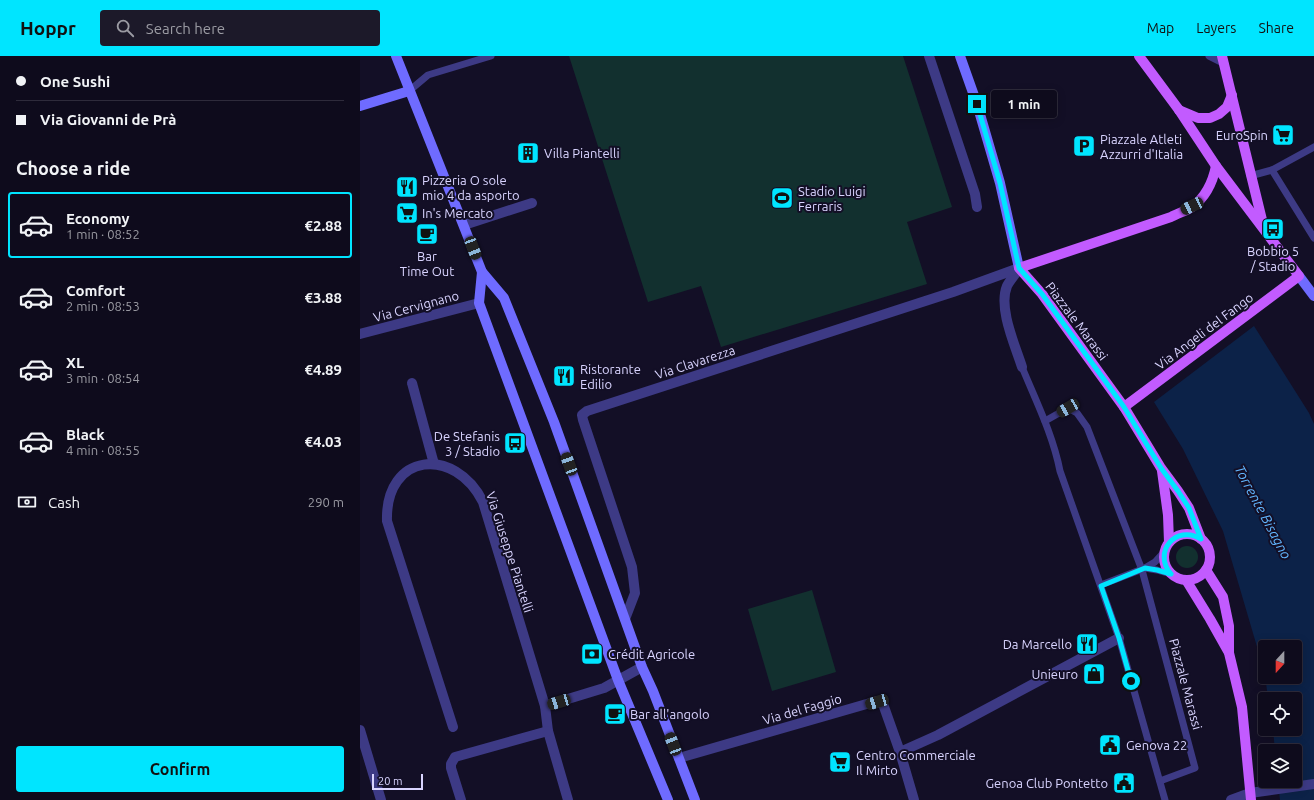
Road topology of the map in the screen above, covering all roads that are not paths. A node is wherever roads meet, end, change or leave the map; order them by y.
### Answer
1 (396, 56) edge
2 (491, 56) edge
3 (929, 56) edge
4 (960, 56) edge
5 (1139, 56) edge
6 (1209, 56) edge
7 (1224, 60) edge
8 (409, 91) junction
9 (1232, 94) junction
10 (360, 106) edge
11 (1179, 110) junction
12 (1314, 147) edge
13 (1216, 166) junction
14 (1272, 170) junction
15 (1250, 176) junction
16 (532, 203) dead end
17 (977, 207) dead end
18 (464, 225) junction
19 (1264, 230) junction
20 (1314, 238) edge
21 (1019, 268) junction
22 (482, 272) junction
23 (1299, 276) junction
24 (1314, 296) edge
25 (479, 303) junction
26 (360, 334) edge
27 (1022, 367) joint
28 (412, 383) dead end
29 (1124, 407) junction
30 (1045, 421) junction
31 (434, 464) junction
32 (1161, 468) junction
33 (1201, 539) junction
34 (1169, 542) junction
35 (1164, 552) junction
36 (1144, 569) junction
37 (1206, 570) junction
38 (1171, 574) junction
39 (1186, 580) junction
40 (1101, 586) junction
41 (625, 619) junction
42 (1119, 638) junction
43 (1229, 653) junction
44 (642, 668) junction
45 (618, 680) junction
46 (545, 706) junction
47 (453, 727) dead end
48 (360, 730) edge
49 (548, 730) junction
50 (900, 752) junction
51 (678, 758) junction
52 (1160, 781) junction
53 (1314, 784) edge
54 (1250, 796) edge
55 (381, 800) edge
56 (461, 800) edge
57 (568, 800) edge
58 (668, 800) edge
59 (695, 800) edge
60 (914, 800) edge
61 (1166, 800) edge
62 (1231, 800) edge

1 - 8 main road
2 - 8 lane
3 - 17 street
4 - 21 main road
5 - 11 main road
6 - 7 lane
7 - 9 main road
8 - 10 main road
8 - 18 main road
9 - 11 main road
9 - 15 main road
11 - 13 main road
12 - 14 lane
13 - 19 main road
13 - 21 main road
14 - 15 lane
14 - 20 lane
15 - 19 main road
16 - 18 street
18 - 22 main road
19 - 23 main road
21 - 27 street
21 - 29 main road, Piazzale Marassi
21 - 41 street, Via Clavarezza
22 - 25 main road
22 - 41 main road
23 - 24 main road
23 - 29 main road, Via Angeli del Fango
25 - 26 street, Via Cervignano
25 - 45 main road
27 - 30 lane
28 - 31 street
29 - 32 main road, Piazzale Marassi
30 - 36 lane, Piazzale Marassi
30 - 40 lane
31 - 46 street, Via Giuseppe Piantelli
31 - 47 street, Via Giuseppe Piantelli
32 - 33 main road, Piazzale Marassi
32 - 34 main road, Piazzale Marassi
33 - 34 main road
33 - 37 main road, Piazzale Marassi
34 - 35 main road, Piazzale Marassi
35 - 36 lane, Piazzale Marassi
35 - 38 main road
36 - 38 lane
36 - 40 lane, Piazzale Marassi
36 - 52 lane, Piazzale Marassi
37 - 39 main road
37 - 43 main road
38 - 39 main road
39 - 43 main road
40 - 42 lane
41 - 44 main road
42 - 50 street
42 - 52 lane
43 - 54 main road
44 - 45 street
44 - 51 main road
45 - 46 street
45 - 58 main road
46 - 49 street, Via Giuseppe Piantelli
48 - 55 street
49 - 56 street
49 - 57 street, Via Giuseppe Piantelli
50 - 51 street, Via del Faggio
50 - 60 street, Via del Faggio
51 - 59 main road
52 - 61 lane
53 - 54 street
54 - 62 street

